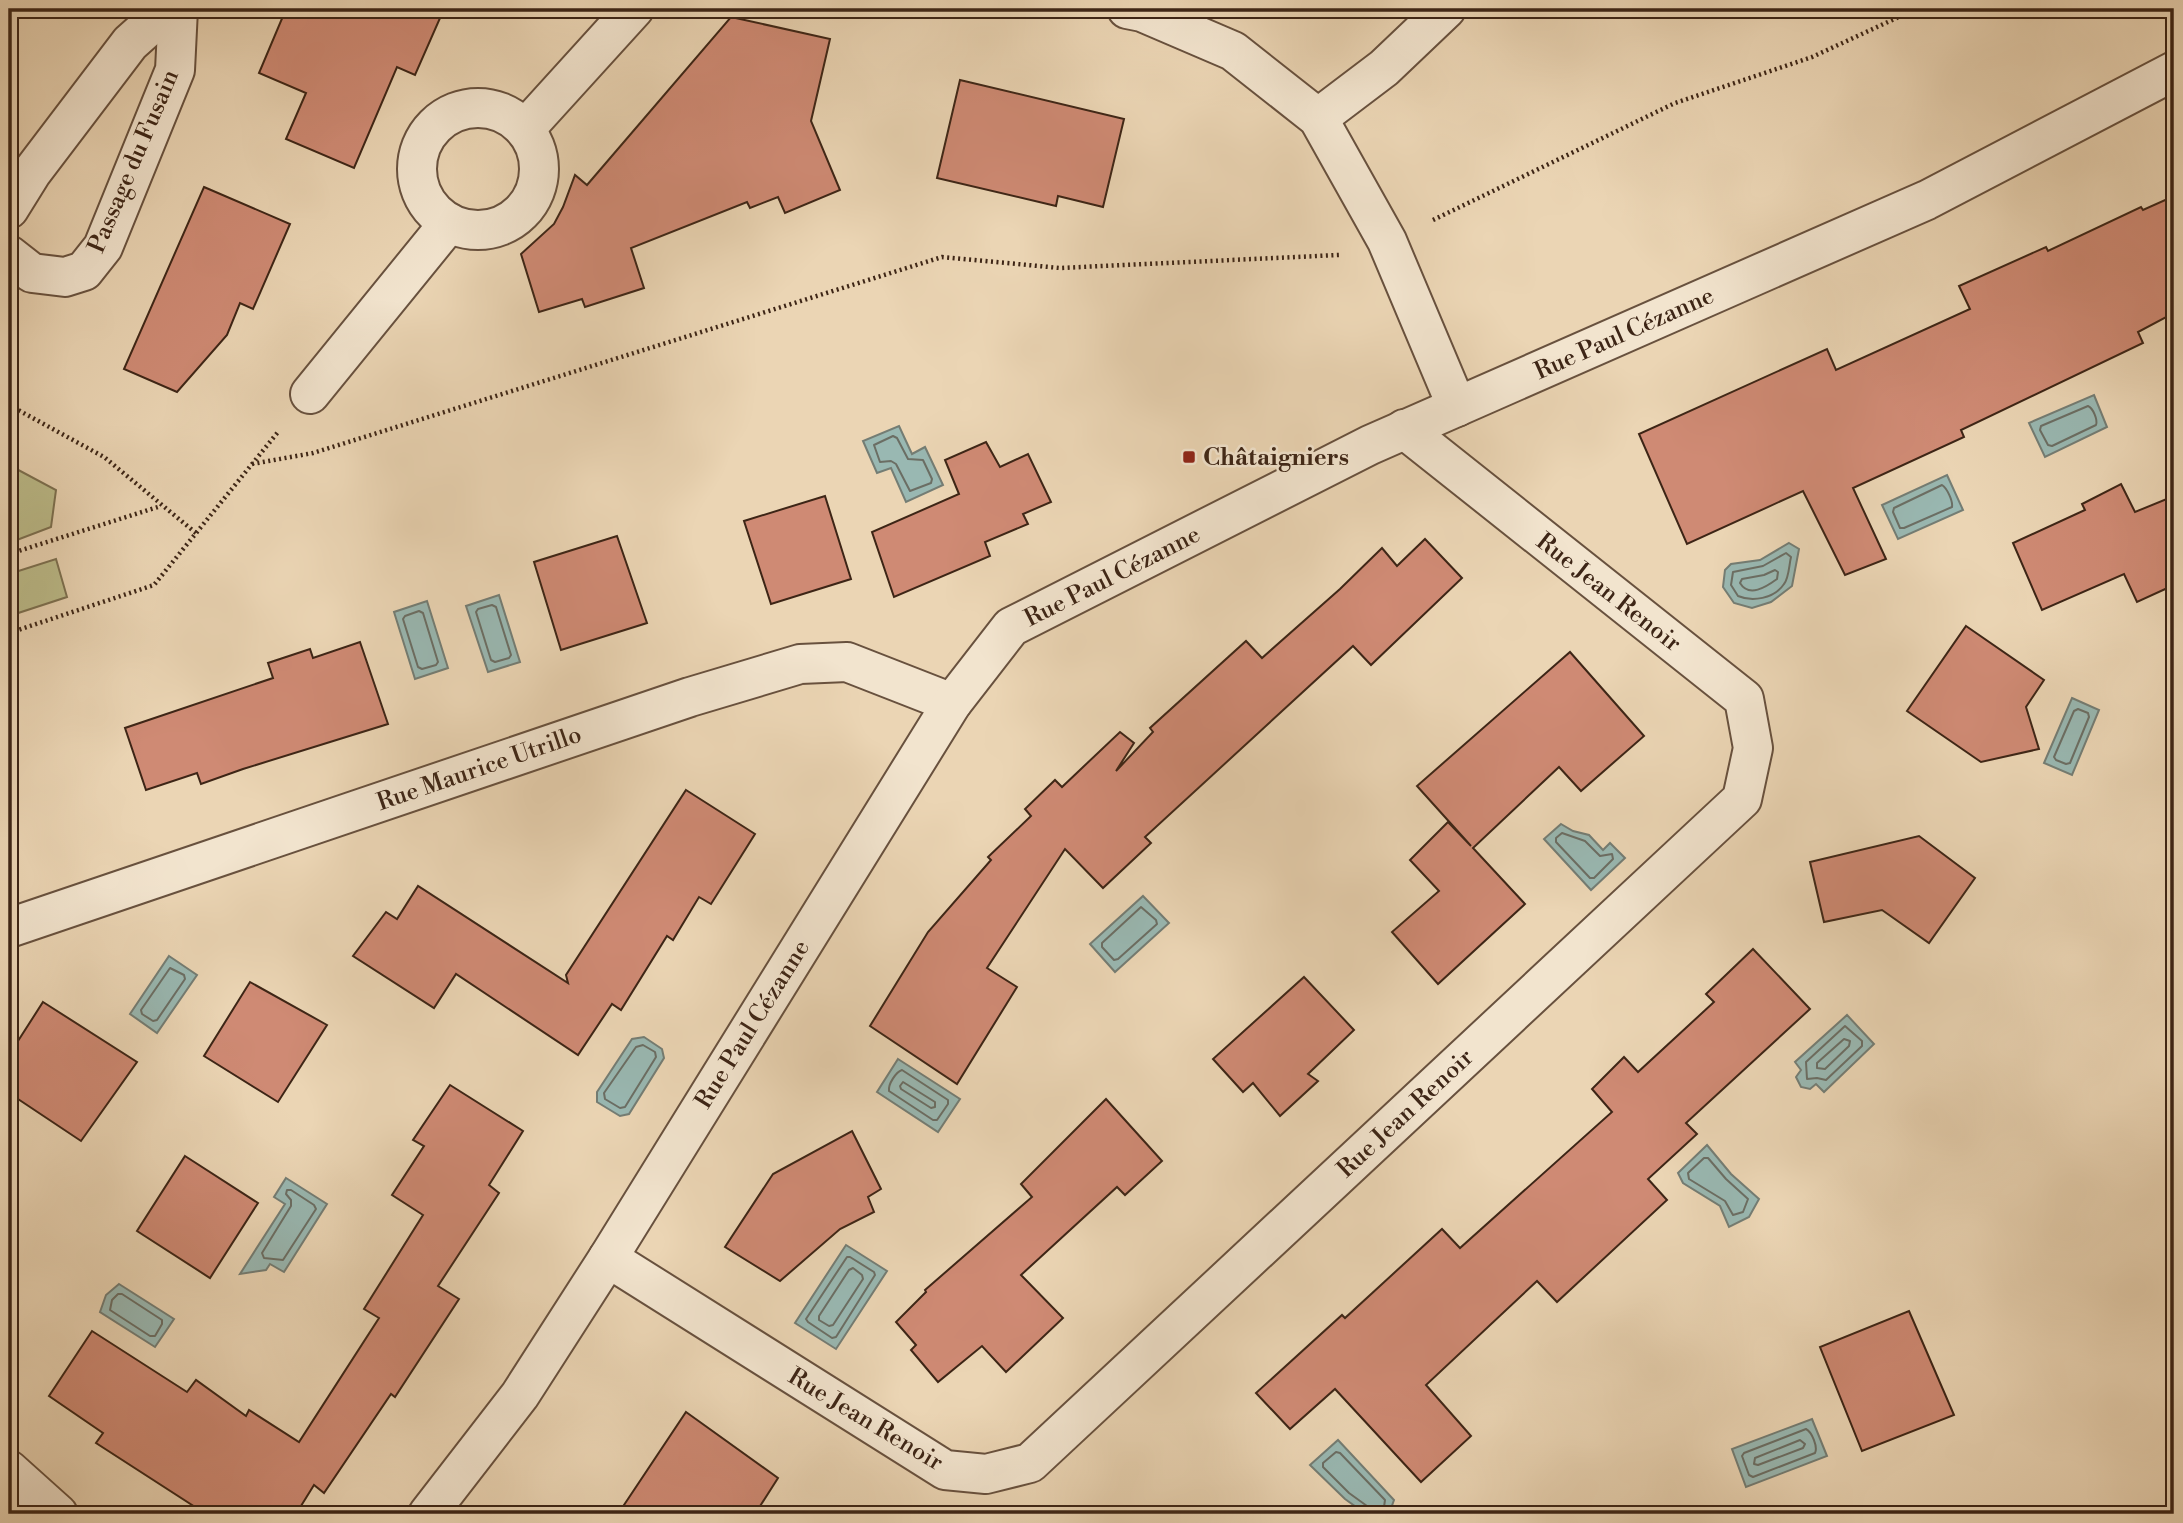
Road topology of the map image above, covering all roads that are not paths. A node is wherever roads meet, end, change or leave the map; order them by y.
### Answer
1 (168, 9) edge
2 (178, 9) edge
3 (634, 9) edge
4 (1128, 9) edge
5 (1446, 9) edge
6 (2174, 71) edge
7 (1318, 118) junction
8 (525, 129) junction
9 (9, 209) edge
10 (449, 223) junction
11 (9, 255) edge
12 (310, 394) dead end
13 (1457, 407) junction
14 (1404, 429) junction
15 (951, 703) junction
16 (9, 928) edge
17 (608, 1258) junction
18 (9, 1469) edge
19 (58, 1514) edge
20 (428, 1514) edge

1 - 9 street, Passage du Fusain
2 - 11 street, Passage du Fusain
3 - 8 street
4 - 7 street
5 - 7 street
6 - 13 street, Rue Paul Cézanne
7 - 13 street
8 - 10 street
8 - 10 street
10 - 12 street
13 - 14 street, Rue Paul Cézanne
14 - 15 street, Rue Paul Cézanne
14 - 17 street, Rue Jean Renoir
15 - 16 street, Rue Maurice Utrillo
15 - 17 street, Rue Paul Cézanne
17 - 20 street, Rue Paul Cézanne
18 - 19 street

